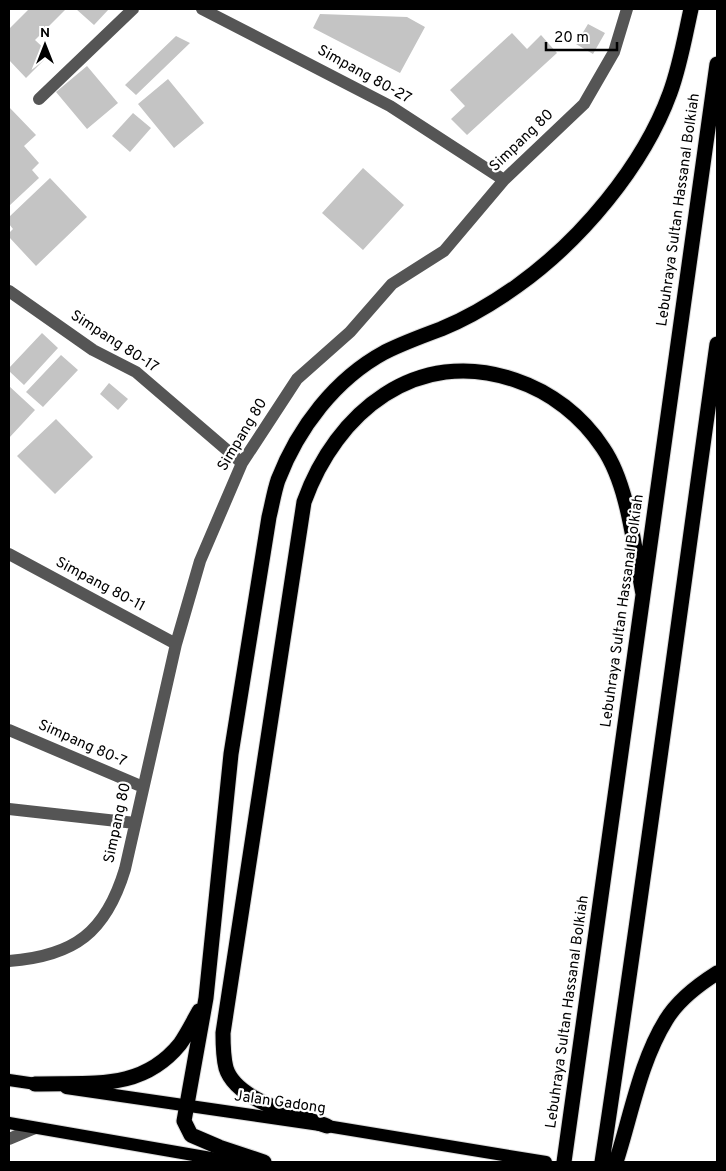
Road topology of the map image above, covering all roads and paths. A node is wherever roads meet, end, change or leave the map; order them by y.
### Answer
1 (133, 9) edge
2 (202, 9) edge
3 (627, 9) edge
4 (691, 9) edge
5 (717, 64) edge
6 (39, 99) dead end
7 (504, 180) junction
8 (9, 291) edge
9 (717, 344) edge
10 (242, 463) junction
11 (9, 554) edge
12 (643, 594) junction
13 (176, 644) junction
14 (9, 730) edge
15 (142, 787) junction
16 (9, 809) edge
17 (135, 823) junction
18 (9, 961) edge
19 (717, 973) edge
20 (206, 998) junction
21 (9, 1080) edge
22 (35, 1084) junction
23 (185, 1106) junction
24 (9, 1123) edge
25 (327, 1126) junction
26 (35, 1128) junction
27 (9, 1139) edge
28 (234, 1162) edge
29 (264, 1162) edge
30 (546, 1162) edge
31 (564, 1162) edge
32 (602, 1162) edge
33 (616, 1162) edge

1 - 6 street
2 - 7 street, Simpang 80-27
3 - 7 street, Simpang 80
4 - 20 highway
5 - 12 highway, Lebuhraya Sultan Hassanal Bolkiah
7 - 10 street, Simpang 80
8 - 10 street, Simpang 80-17
9 - 32 highway
10 - 13 street, Simpang 80
11 - 13 street, Simpang 80-11
12 - 25 highway
12 - 31 highway, Lebuhraya Sultan Hassanal Bolkiah
13 - 15 street, Simpang 80
14 - 15 street, Simpang 80-7
15 - 17 street, Simpang 80
16 - 17 street
17 - 18 street, Simpang 80
19 - 33 highway
20 - 22 highway
20 - 23 highway
21 - 22 main road, Jalan Gadong
22 - 23 main road, Jalan Gadong
23 - 25 main road, Jalan Gadong
23 - 29 highway
24 - 26 main road
25 - 30 main road, Jalan Gadong
26 - 27 street
26 - 28 main road

